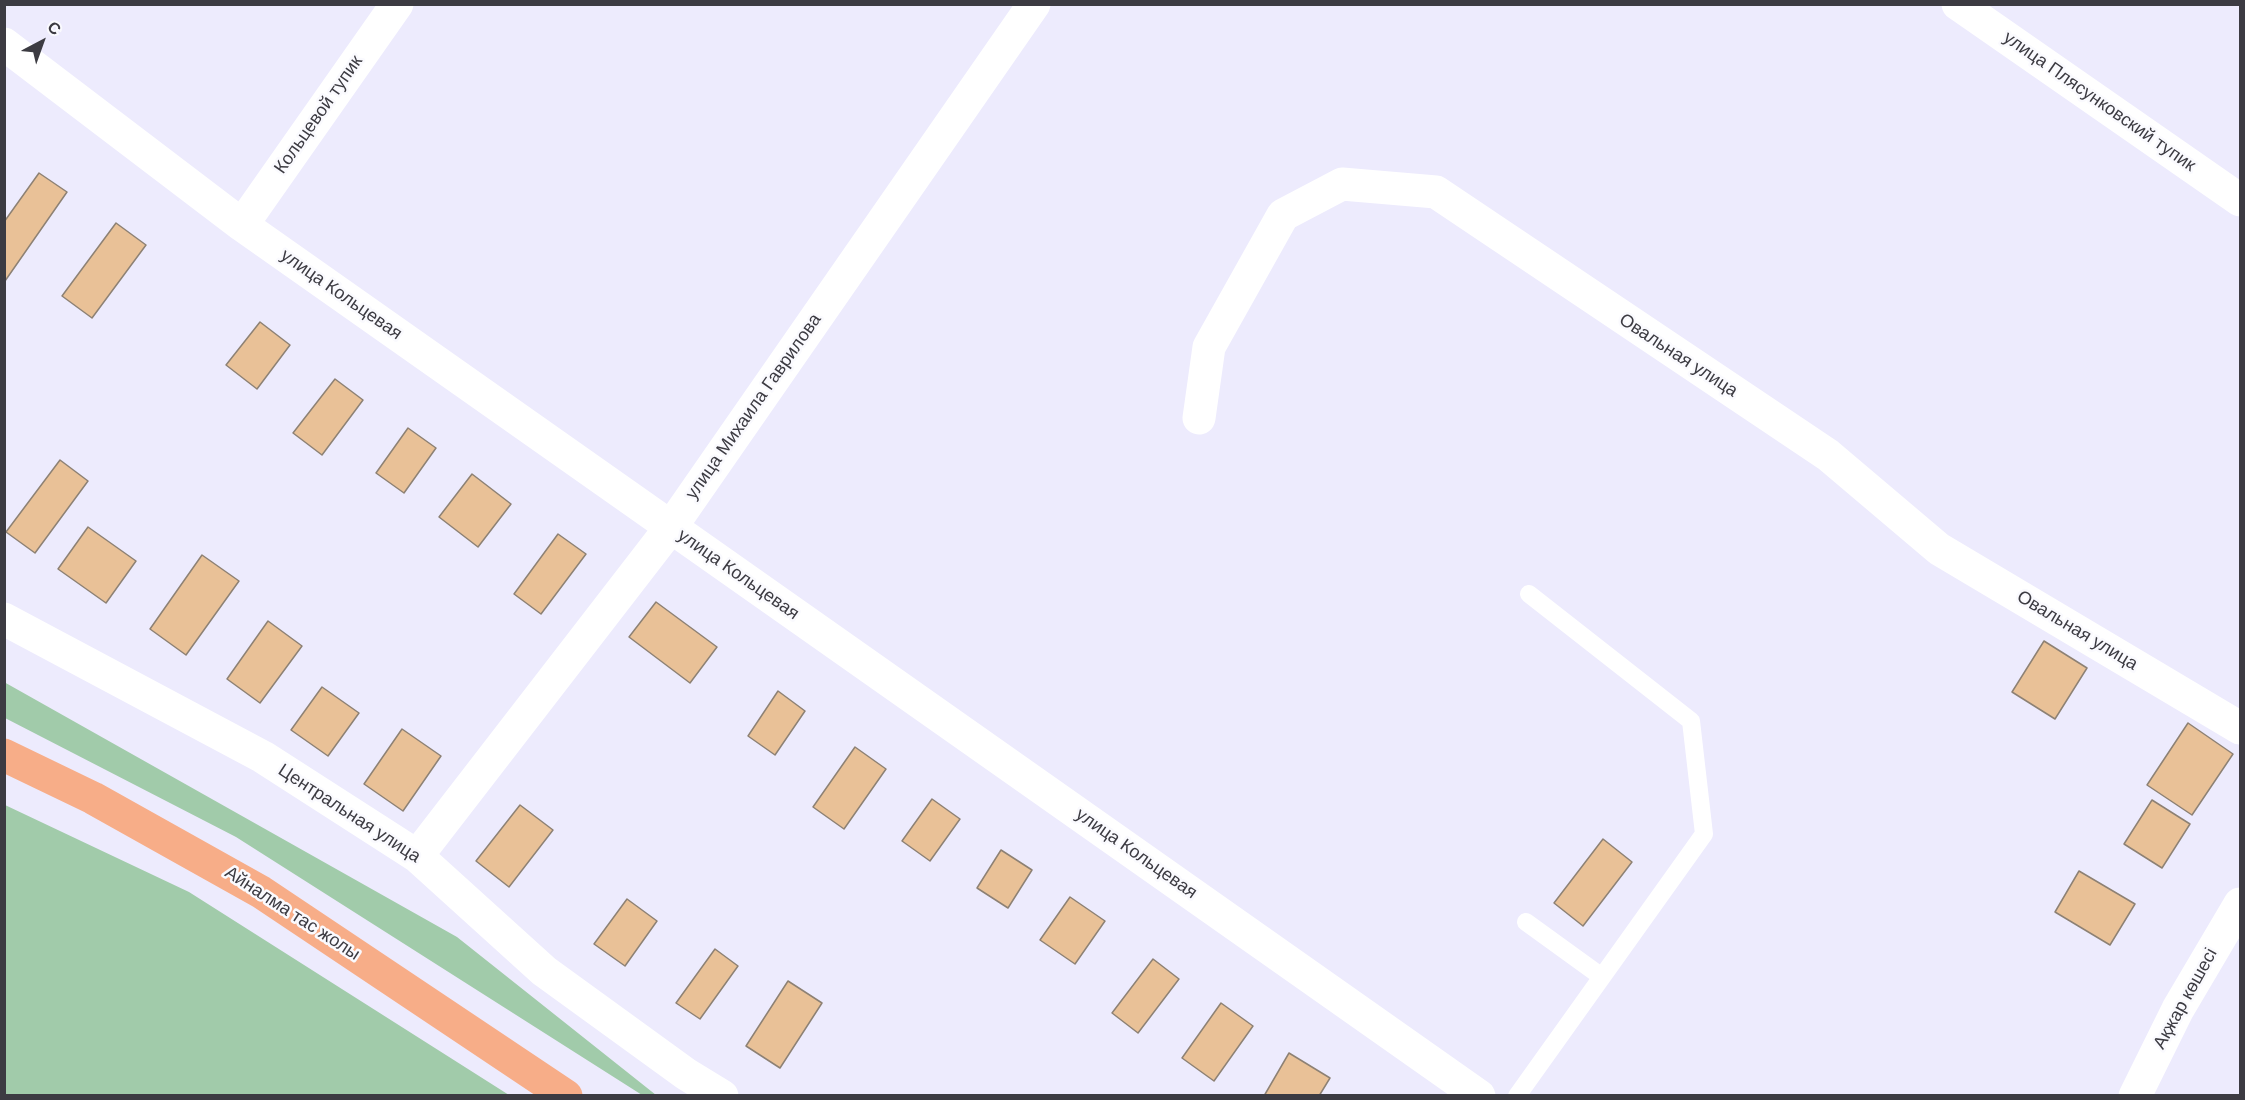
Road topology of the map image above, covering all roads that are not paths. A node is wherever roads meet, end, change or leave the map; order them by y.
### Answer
1 (397, 4) edge
2 (1034, 4) edge
3 (1958, 4) edge
4 (4, 44) edge
5 (2241, 200) edge
6 (242, 225) junction
7 (1199, 418) dead end
8 (670, 527) junction
9 (1529, 594) dead end
10 (4, 619) edge
11 (2241, 728) edge
12 (4, 755) edge
13 (417, 856) junction
14 (2241, 904) edge
15 (1526, 922) dead end
16 (1602, 976) junction
17 (566, 1095) edge
18 (722, 1095) edge
19 (1479, 1095) edge
20 (1517, 1095) edge
21 (2135, 1095) edge

1 - 6 street, Кольцевой тупик
2 - 8 street, улица Михаила Гаврилова
3 - 5 street, улица Плясунковский тупик
4 - 6 street, улица Кольцевая
6 - 8 street, улица Кольцевая
7 - 11 street, Овальная улица
8 - 13 street, улица Михаила Гаврилова
8 - 19 street, улица Кольцевая
9 - 16 lane
10 - 13 street, Центральная улица
12 - 17 highway, Айналма тас жолы
13 - 18 street, Центральная улица
14 - 21 street, Ақжар көшесі
15 - 16 lane
16 - 20 lane

